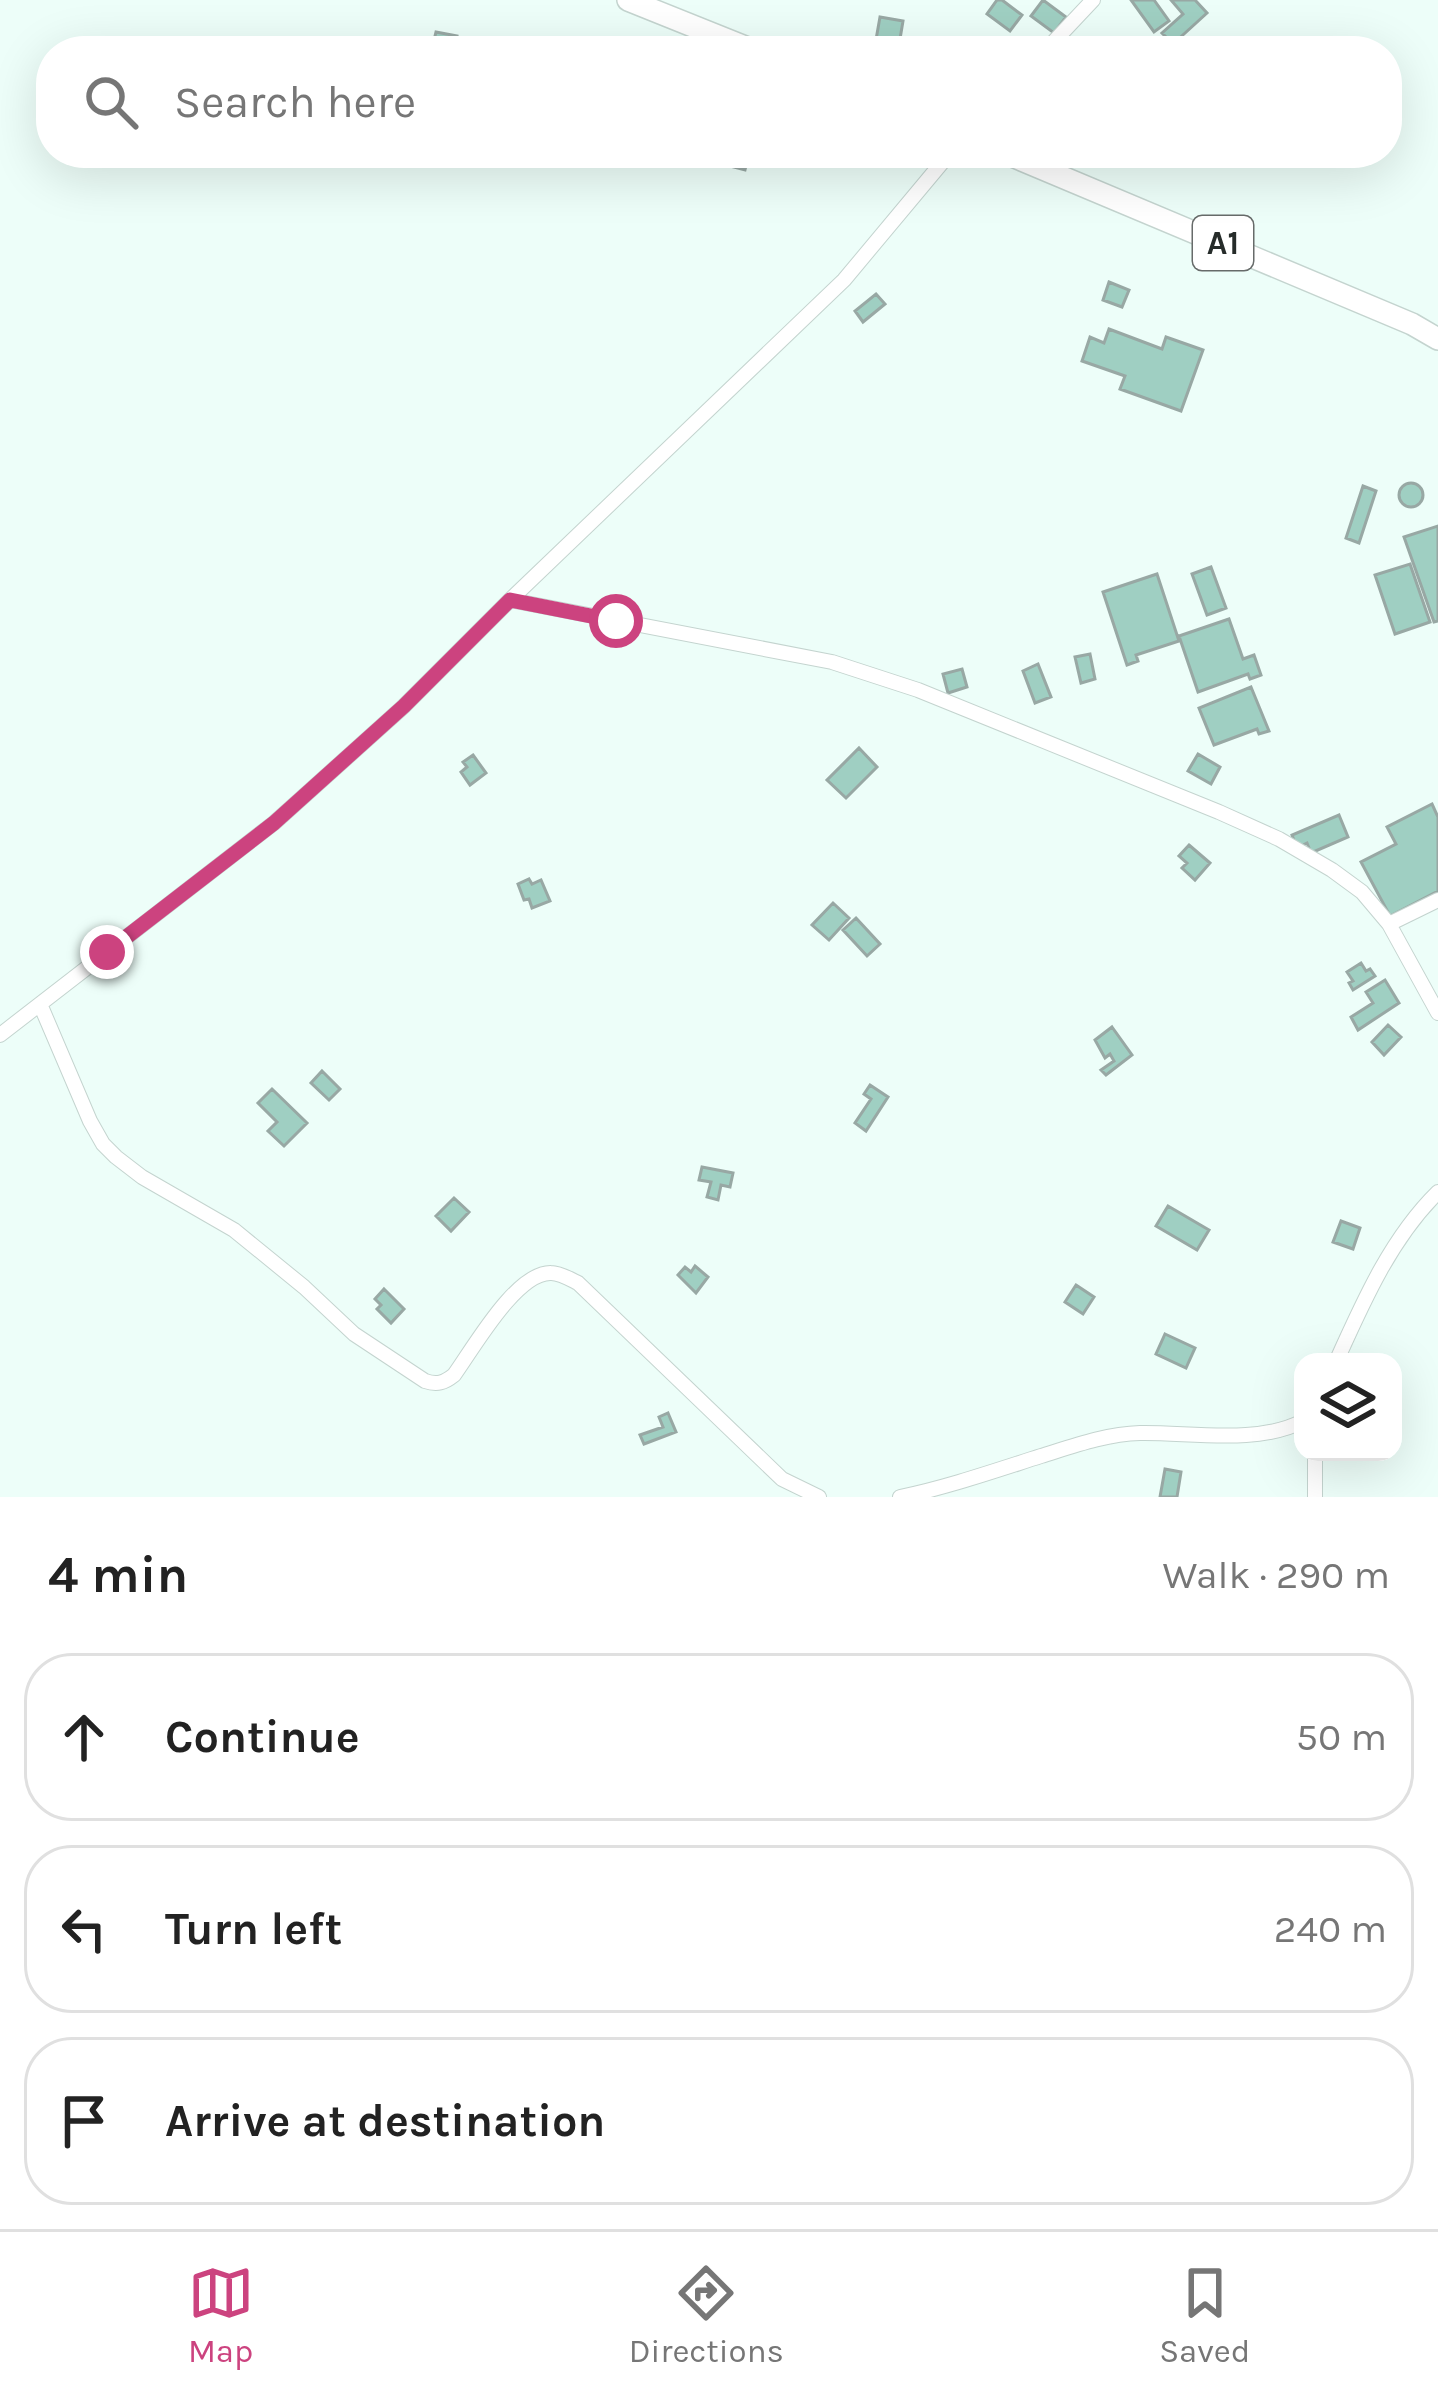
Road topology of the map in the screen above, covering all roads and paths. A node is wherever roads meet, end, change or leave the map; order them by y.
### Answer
1 (628, 0) edge
2 (1086, 2) edge
3 (718, 36) edge
4 (1058, 36) edge
5 (938, 168) edge
6 (1041, 168) edge
7 (1438, 339) edge
8 (510, 600) junction
9 (1438, 900) edge
10 (1389, 924) junction
11 (40, 1004) junction
12 (1438, 1013) edge
13 (0, 1035) edge
14 (1438, 1192) edge
15 (1340, 1353) edge
16 (1294, 1426) edge
17 (1315, 1461) edge
18 (819, 1497) edge
19 (900, 1497) edge
20 (1315, 1497) edge

1 - 3 highway
2 - 4 street
5 - 8 street
6 - 7 highway, A1
8 - 10 street
8 - 11 street
9 - 10 street
10 - 12 street
11 - 13 street
11 - 18 street
14 - 15 street
16 - 19 street
17 - 20 street

